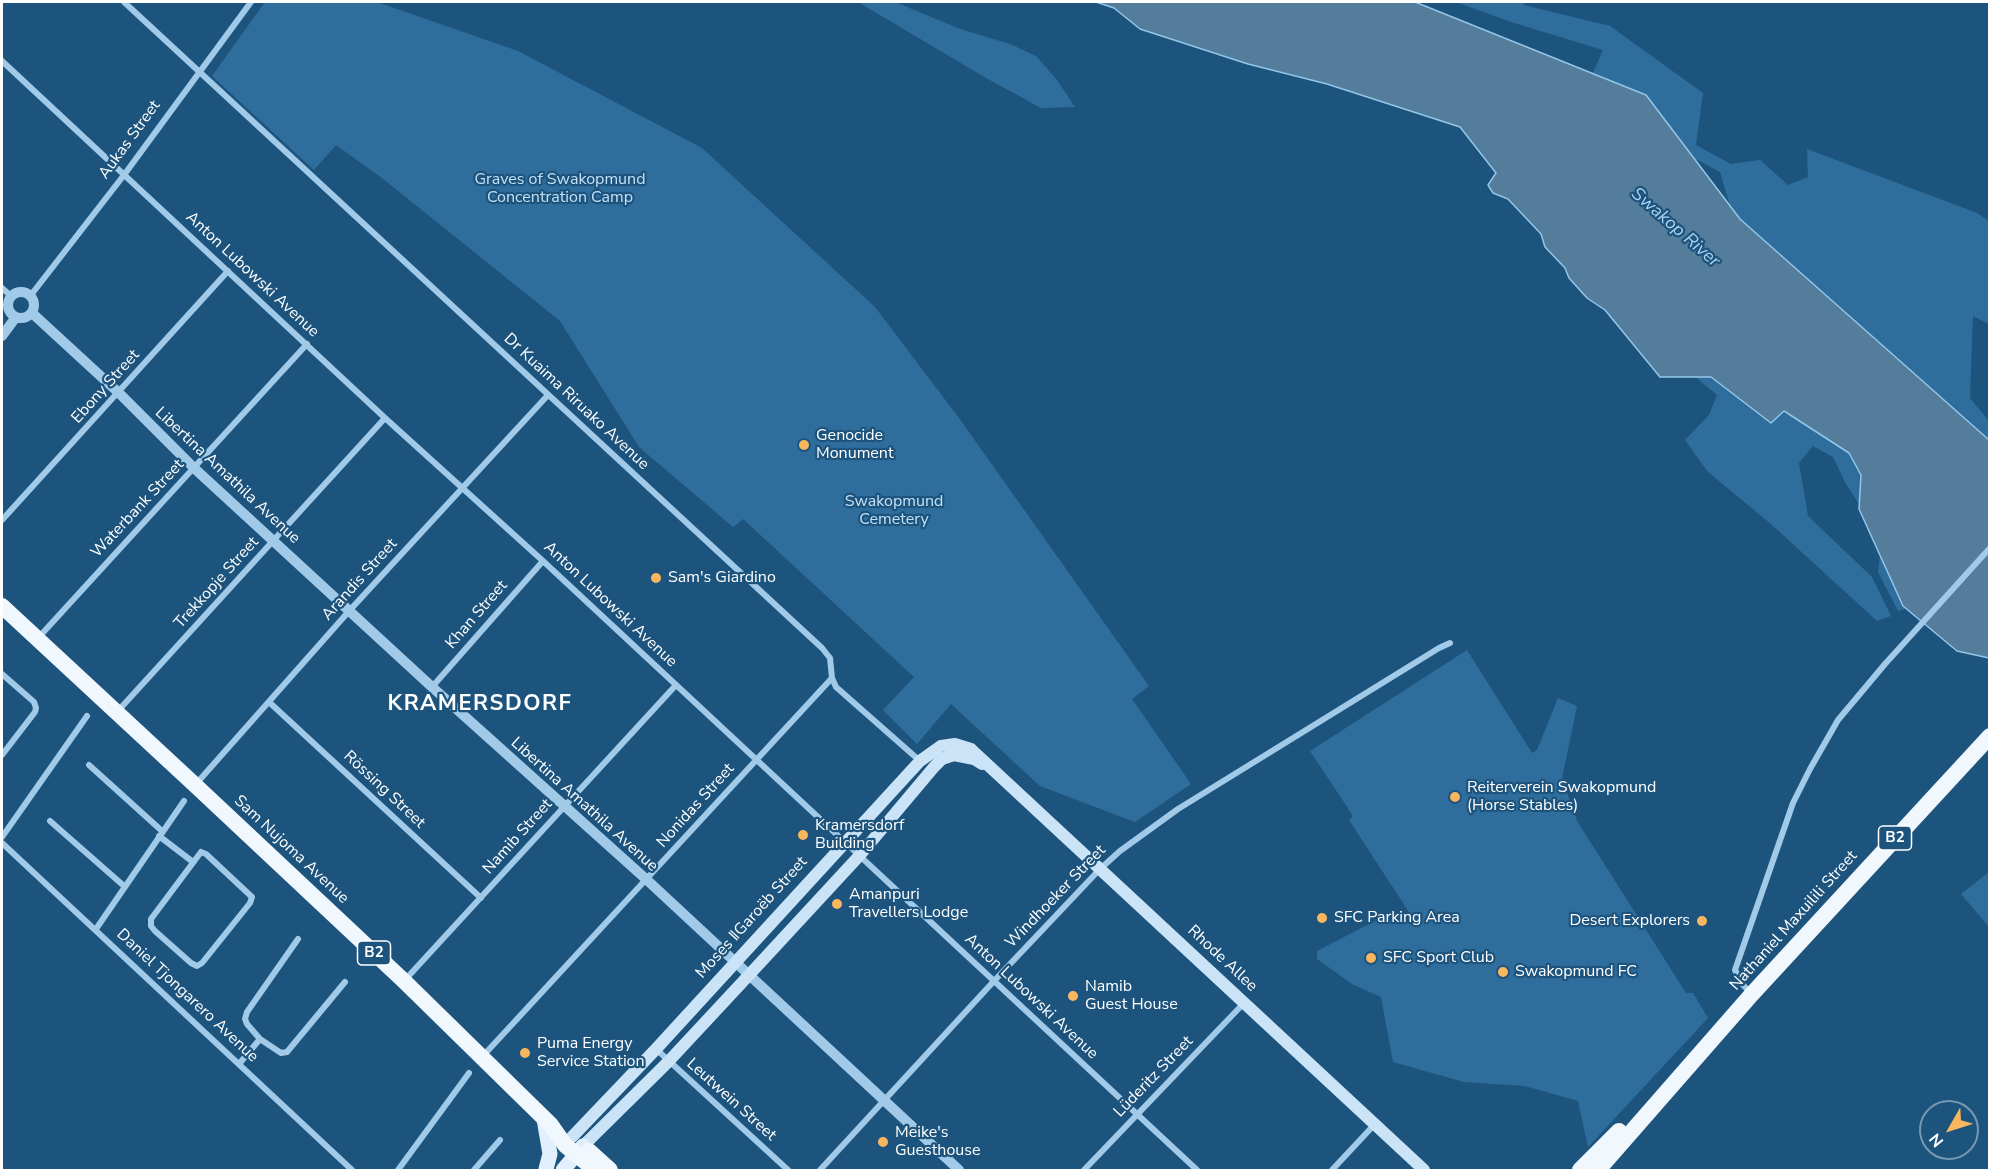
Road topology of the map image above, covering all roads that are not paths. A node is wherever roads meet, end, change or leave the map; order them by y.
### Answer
1 (124, 2) edge
2 (251, 2) edge
3 (2, 61) edge
4 (199, 70) junction
5 (124, 175) junction
6 (228, 271) junction
7 (2, 288) edge
8 (31, 295) junction
9 (11, 296) junction
10 (32, 313) junction
11 (16, 317) junction
12 (2, 336) edge
13 (307, 344) junction
14 (119, 393) junction
15 (548, 395) junction
16 (385, 418) junction
17 (194, 468) junction
18 (462, 488) junction
19 (2, 520) edge
20 (273, 541) junction
21 (1989, 548) edge
22 (543, 561) junction
23 (2, 606) edge
24 (350, 610) junction
25 (37, 639) junction
26 (1450, 643) dead end
27 (2, 674) edge
28 (832, 678) junction
29 (676, 685) junction
30 (432, 687) junction
31 (269, 702) junction
32 (117, 713) junction
33 (87, 716) dead end
34 (1989, 736) edge
35 (2, 755) edge
36 (757, 759) junction
37 (920, 761) junction
38 (89, 765) dead end
39 (996, 772) junction
40 (195, 784) junction
41 (184, 801) dead end
42 (563, 807) junction
43 (50, 821) dead end
44 (161, 833) junction
45 (2, 837) edge
46 (846, 842) junction
47 (2, 843) edge
48 (860, 855) junction
49 (193, 862) junction
50 (1100, 868) junction
51 (647, 880) junction
52 (124, 886) junction
53 (481, 898) junction
54 (96, 929) junction
55 (298, 939) dead end
56 (735, 963) junction
57 (749, 975) junction
58 (404, 981) junction
59 (993, 981) junction
60 (345, 982) dead end
61 (1752, 994) junction
62 (1244, 1003) junction
63 (260, 1039) junction
64 (656, 1049) junction
65 (482, 1057) junction
66 (668, 1062) junction
67 (239, 1064) junction
68 (469, 1073) dead end
69 (883, 1101) junction
70 (1137, 1113) junction
71 (548, 1122) junction
72 (1374, 1125) junction
73 (500, 1140) dead end
74 (574, 1146) junction
75 (1601, 1165) edge
76 (546, 1169) edge
77 (352, 1170) edge
78 (398, 1170) edge
79 (474, 1170) edge
80 (563, 1170) edge
81 (595, 1170) edge
82 (610, 1170) edge
83 (788, 1170) edge
84 (820, 1170) edge
85 (959, 1170) edge
86 (1084, 1170) edge
87 (1197, 1170) edge
88 (1332, 1170) edge
89 (1424, 1170) edge
90 (1580, 1170) edge

1 - 4 street, Dr Kuaima Riruako Avenue
2 - 4 street, Aukas Street
3 - 5 street, Anton Lubowski Avenue
4 - 5 street, Aukas Street
4 - 15 street, Dr Kuaima Riruako Avenue
5 - 6 street, Anton Lubowski Avenue
5 - 8 street, Aukas Street
6 - 13 street, Anton Lubowski Avenue
6 - 14 street, Ebony Street
7 - 9 street
8 - 9 street
8 - 10 street
9 - 11 street
10 - 11 street
10 - 14 street, Libertina Amathila Avenue
11 - 12 street
13 - 16 street, Anton Lubowski Avenue
13 - 17 street, Waterbank Street
14 - 17 street, Libertina Amathila Avenue
14 - 19 street, Ebony Street
15 - 18 street, Arandis Street
15 - 28 street, Dr Kuaima Riruako Avenue
16 - 18 street, Anton Lubowski Avenue
16 - 20 street, Trekkopje Street
17 - 20 street, Libertina Amathila Avenue
17 - 25 street, Waterbank Street
18 - 22 street, Anton Lubowski Avenue
18 - 24 street, Arandis Street
20 - 24 street, Libertina Amathila Avenue
20 - 32 street, Trekkopje Street
21 - 61 street
22 - 29 street, Anton Lubowski Avenue
22 - 30 street, Khan Street
23 - 25 highway, Sam Nujoma Avenue / B2
24 - 30 street, Libertina Amathila Avenue
24 - 31 street, Arandis Street
25 - 32 highway, Sam Nujoma Avenue / B2
26 - 50 street, Windhoeker Street
27 - 35 street
28 - 36 street, Nonidas Street
28 - 37 street, Dr Kuaima Riruako Avenue
29 - 36 street, Anton Lubowski Avenue
29 - 42 street, Namib Street
30 - 42 street, Libertina Amathila Avenue
31 - 40 street, Arandis Street
31 - 53 street, Rössing Street
32 - 40 highway, Sam Nujoma Avenue / B2
33 - 45 street
34 - 61 highway, Nathaniel Maxuilili Street / B2
36 - 46 street, Anton Lubowski Avenue
36 - 51 street, Nonidas Street
37 - 39 main road, Moses ǁGaroëb Street
37 - 46 main road, Moses ǁGaroëb Street
38 - 44 street
39 - 48 main road, Moses ǁGaroëb Street
39 - 50 main road, Rhode Allee
40 - 58 highway, Sam Nujoma Avenue / B2
41 - 44 street
42 - 51 street, Libertina Amathila Avenue
42 - 53 street, Namib Street
43 - 52 street
44 - 49 street
44 - 52 street
46 - 48 street, Anton Lubowski Avenue
46 - 56 main road, Moses ǁGaroëb Street
47 - 54 street, Daniel Tjongarero Avenue
48 - 57 main road, Moses ǁGaroëb Street
48 - 59 street, Anton Lubowski Avenue
49 - 49 street
50 - 59 street, Windhoeker Street
50 - 62 main road, Rhode Allee
51 - 56 street, Libertina Amathila Avenue
51 - 65 street, Nonidas Street
52 - 54 street
53 - 58 street, Namib Street
54 - 67 street, Daniel Tjongarero Avenue
55 - 63 street
56 - 57 street, Libertina Amathila Avenue
56 - 64 main road, Moses ǁGaroëb Street
57 - 66 main road, Moses ǁGaroëb Street
57 - 69 street, Libertina Amathila Avenue
58 - 65 highway, Sam Nujoma Avenue / B2
59 - 69 street, Windhoeker Street
59 - 70 street, Anton Lubowski Avenue
60 - 63 street
61 - 75 highway, Nathaniel Maxuilili Street / B2
62 - 70 street, Lüderitz Street
62 - 72 main road, Rhode Allee
63 - 67 street
64 - 66 street, Leutwein Street
64 - 74 main road, Moses ǁGaroëb Street
65 - 71 highway, Sam Nujoma Avenue / B2
66 - 74 main road, Moses ǁGaroëb Street
66 - 83 street, Leutwein Street
67 - 77 street, Daniel Tjongarero Avenue
68 - 78 street
69 - 84 street, Windhoeker Street
69 - 85 street, Libertina Amathila Avenue
70 - 86 street, Lüderitz Street
70 - 87 street, Anton Lubowski Avenue
71 - 74 highway, Sam Nujoma Avenue / B2
71 - 76 main road
72 - 88 street
72 - 89 main road, Rhode Allee
73 - 79 street
74 - 76 main road, Moses ǁGaroëb Street
74 - 80 main road, Moses ǁGaroëb Street
74 - 81 highway, Sam Nujoma Avenue / B2
74 - 82 highway, Sam Nujoma Avenue / B2
75 - 90 highway, Nathaniel Maxuilili Street / B2

